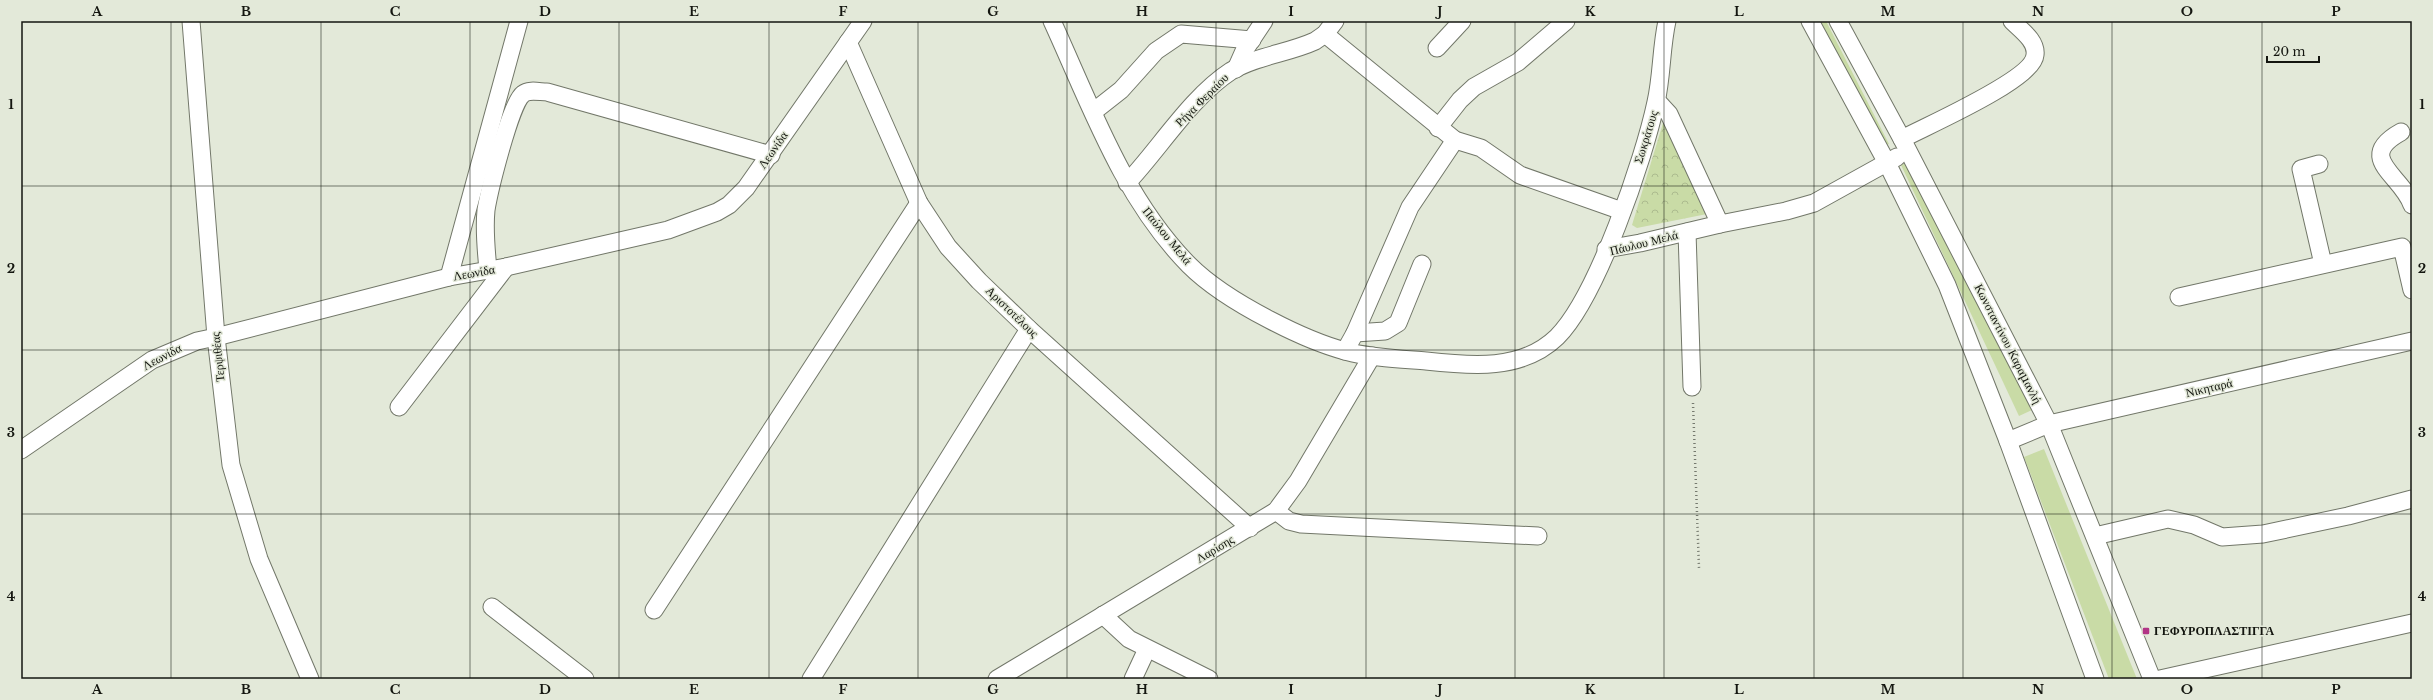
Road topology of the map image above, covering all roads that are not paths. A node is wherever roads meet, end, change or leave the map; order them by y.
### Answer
1 (191, 21) edge
2 (519, 21) edge
3 (863, 21) edge
4 (1052, 21) edge
5 (1264, 21) edge
6 (1462, 21) edge
7 (1566, 21) edge
8 (1667, 21) edge
9 (1810, 21) edge
10 (1838, 21) edge
11 (2012, 21) edge
12 (1330, 27) edge
13 (1252, 40) junction
14 (848, 42) junction
15 (1437, 48) dead end
16 (1236, 69) junction
17 (1657, 101) junction
18 (1093, 112) junction
19 (1438, 128) junction
20 (2401, 132) dead end
21 (1456, 140) junction
22 (1905, 145) junction
23 (771, 155) junction
24 (1887, 163) junction
25 (2319, 164) dead end
26 (1127, 183) junction
27 (920, 203) junction
28 (2412, 205) edge
29 (1622, 211) junction
30 (1720, 224) junction
31 (1687, 232) junction
32 (2407, 247) edge
33 (1606, 249) junction
34 (1422, 264) dead end
35 (2323, 264) junction
36 (506, 267) junction
37 (488, 269) junction
38 (448, 277) junction
39 (2412, 290) edge
40 (2178, 297) dead end
41 (1030, 329) junction
42 (1355, 332) junction
43 (216, 338) junction
44 (2412, 340) edge
45 (1345, 351) junction
46 (1372, 356) junction
47 (1692, 387) road end
48 (399, 407) dead end
49 (2049, 424) junction
50 (2008, 441) junction
51 (21, 450) edge
52 (2412, 499) edge
53 (1276, 511) junction
54 (1250, 528) junction
55 (1538, 536) dead end
56 (2095, 536) junction
57 (492, 607) dead end
58 (654, 610) dead end
59 (1102, 615) junction
60 (2412, 623) edge
61 (1147, 649) junction
62 (310, 679) edge
63 (585, 679) edge
64 (811, 679) edge
65 (997, 679) edge
66 (1133, 679) edge
67 (1209, 679) edge
68 (2095, 679) edge
69 (2152, 679) edge
70 (2160, 679) edge

1 - 43 street, Τερψιθέας
2 - 38 street
3 - 14 street, Λεωνίδα
4 - 18 street, Παύλου Μελά
5 - 13 street
6 - 15 street
7 - 19 street
8 - 17 street, Σωκράτους
9 - 24 street
10 - 22 street, Κωνσταντίνου Καραμανλή
11 - 22 street, Πάυλου Μελά
12 - 16 street, Ρήγα Φεραίου
12 - 19 street
13 - 16 street
13 - 18 street
14 - 23 street, Λεωνίδα
14 - 27 street, Αριστοτέλους
16 - 26 street, Ρήγα Φεραίου
17 - 29 street, Σωκράτους
17 - 30 street
18 - 26 street, Παύλου Μελά
19 - 21 street
20 - 28 street
21 - 29 street
21 - 42 street
22 - 24 street, Πάυλου Μελά
22 - 49 street, Κωνσταντίνου Καραμανλή
23 - 36 street, Λεωνίδα
23 - 37 street
24 - 30 street, Πάυλου Μελά
24 - 50 street
25 - 35 street
26 - 45 street, Παύλου Μελά
27 - 41 street, Αριστοτέλους
27 - 58 street
29 - 33 street, Σωκράτους
30 - 31 street, Πάυλου Μελά
31 - 33 street, Πάυλου Μελά
31 - 47 street
32 - 35 street
32 - 39 street
33 - 46 street, Πάυλου Μελά
34 - 42 street
35 - 40 street
36 - 37 street, Λεωνίδα
36 - 48 street
37 - 38 street, Λεωνίδα
38 - 43 street, Λεωνίδα
41 - 54 street, Αριστοτέλους
41 - 64 street
42 - 45 street
43 - 51 street, Λεωνίδα
43 - 62 street, Τερψιθέας
44 - 49 street, Νικηταρά
45 - 46 street, Παύλου Μελά
46 - 53 street, Λαρίσης
49 - 50 street, Νικηταρά
49 - 56 street, Κωνσταντίνου Καραμανλή
50 - 68 street
52 - 56 street
53 - 54 street, Λαρίσης
53 - 55 street
54 - 59 street, Λαρίσης
56 - 69 street, Κωνσταντίνου Καραμανλή
57 - 63 street
59 - 61 street
59 - 65 street, Λαρίσης
60 - 70 street
61 - 66 street
61 - 67 street

